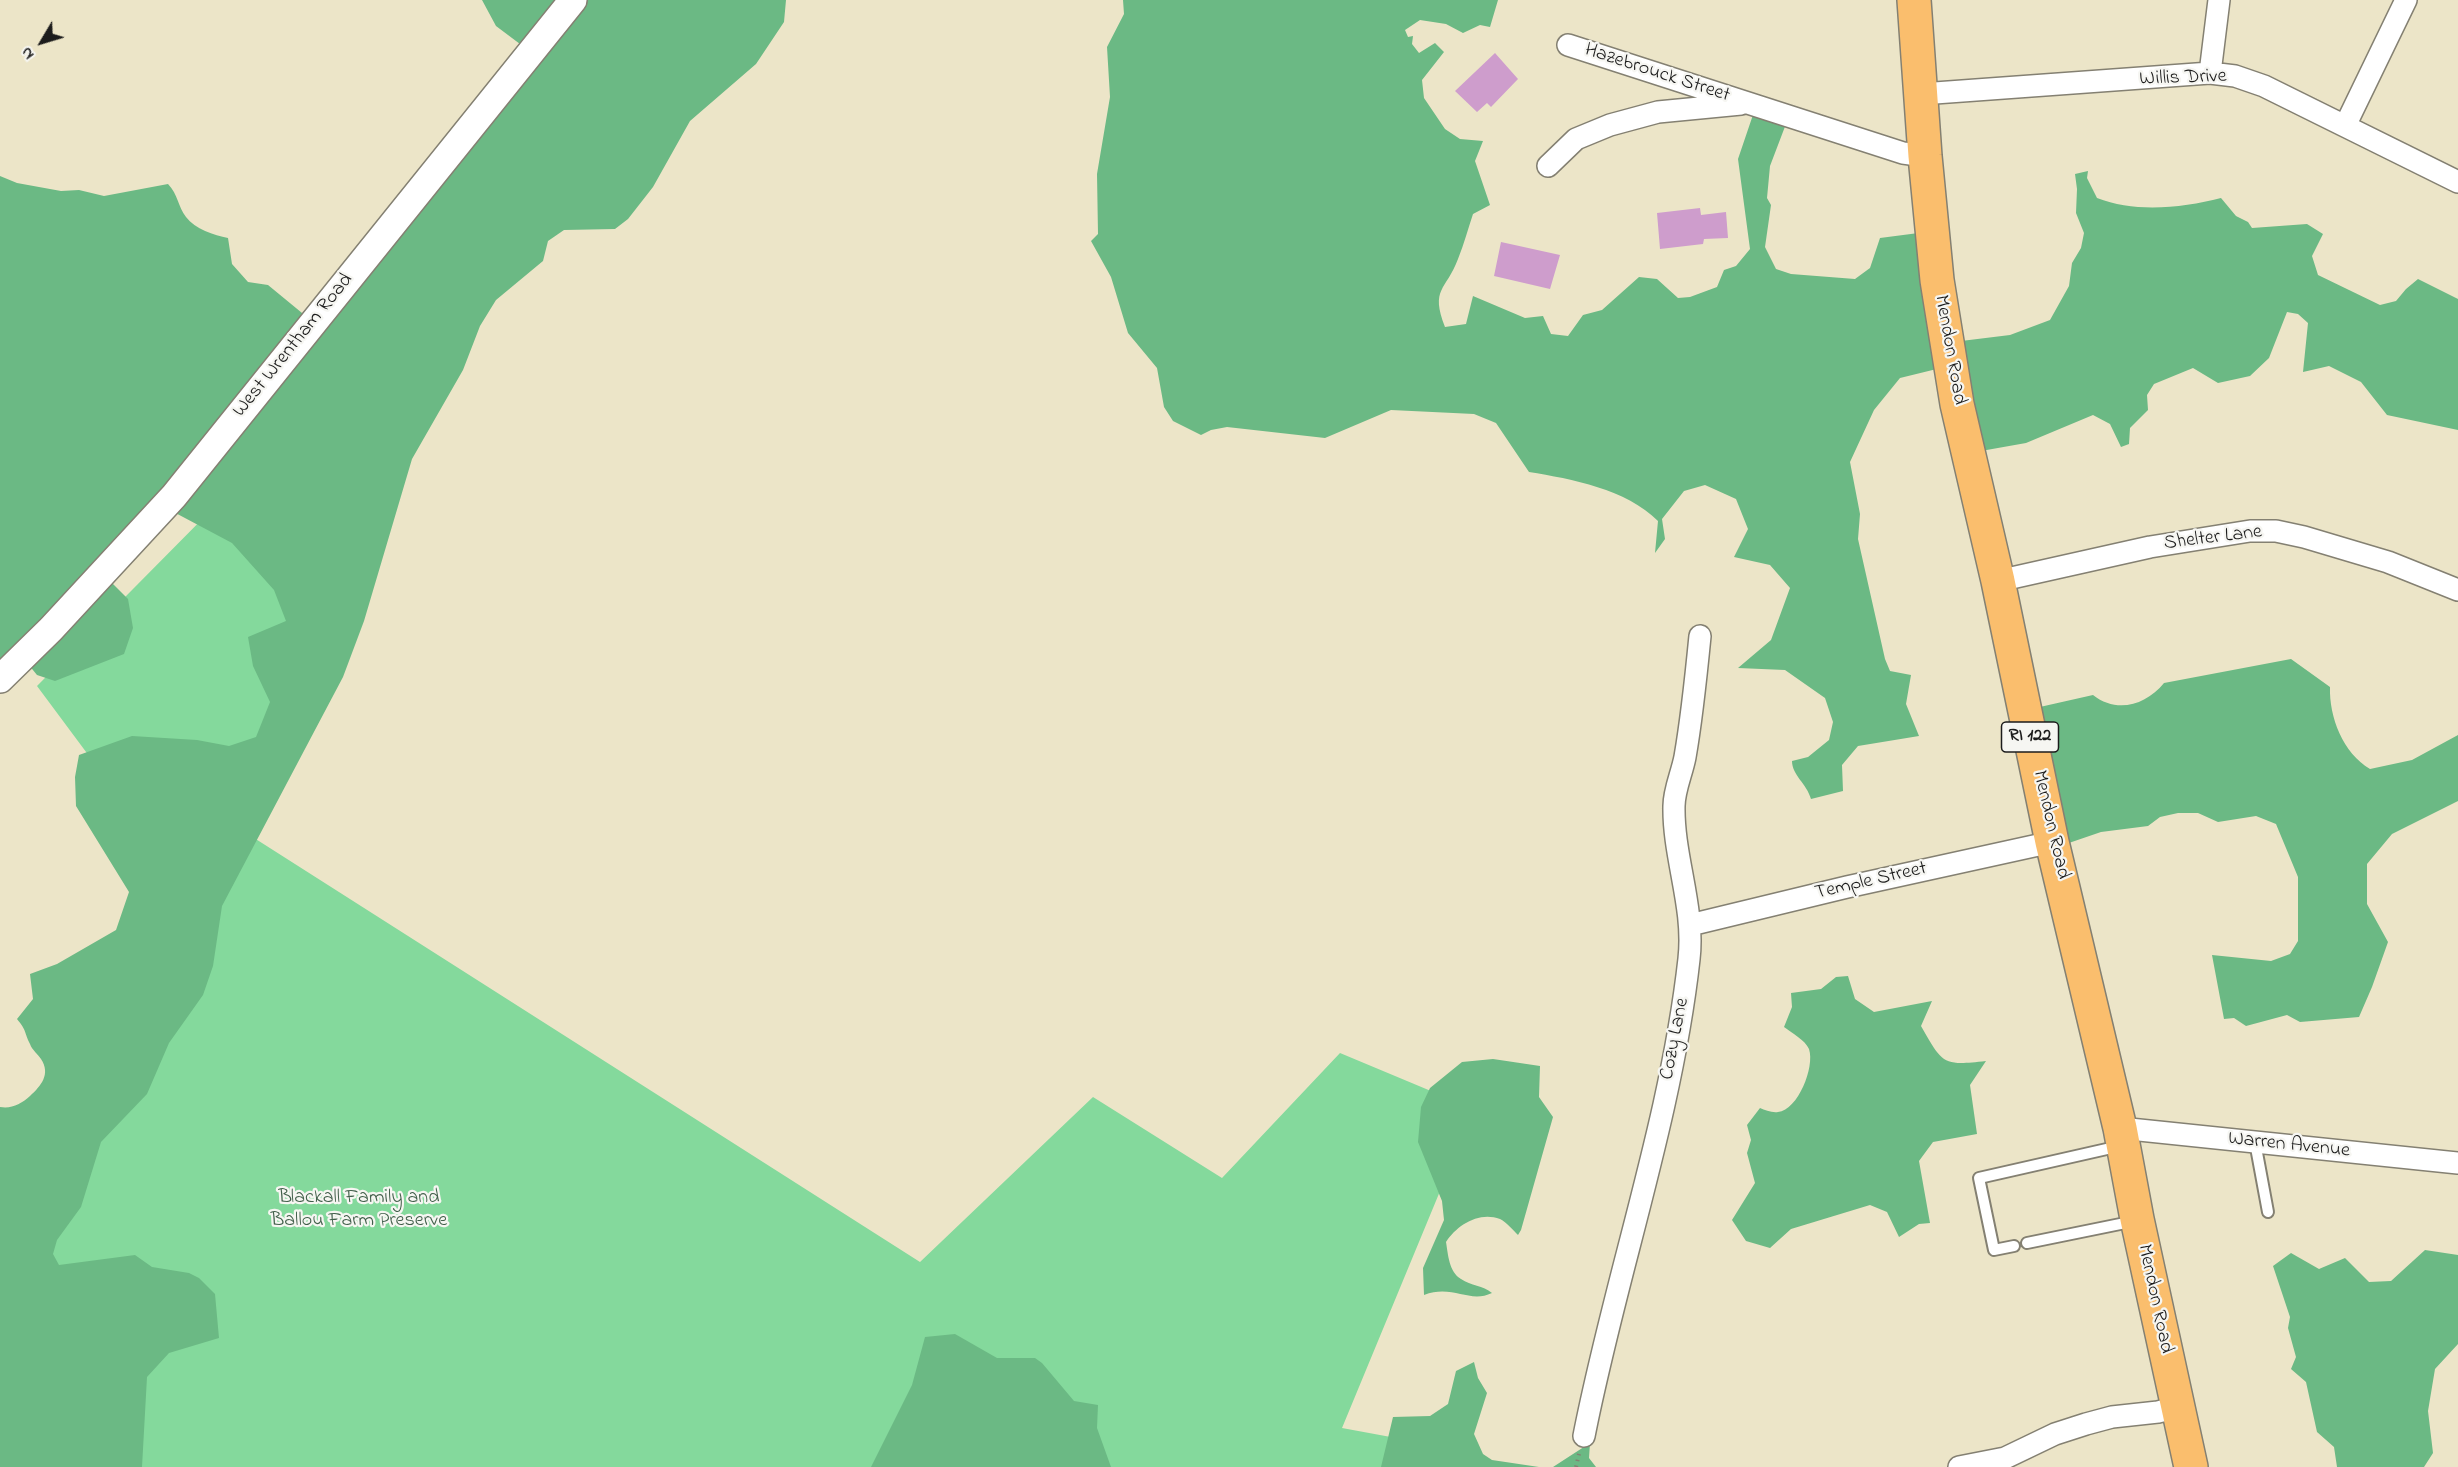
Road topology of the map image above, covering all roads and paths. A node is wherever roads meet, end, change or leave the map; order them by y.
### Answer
1 (573, 0) edge
2 (1914, 0) edge
3 (2219, 0) edge
4 (2406, 0) edge
5 (1568, 45) dead end
6 (2210, 74) junction
7 (1921, 94) junction
8 (1747, 104) junction
9 (2345, 126) junction
10 (1925, 156) junction
11 (1548, 166) dead end
12 (2458, 182) edge
13 (1998, 581) junction
14 (2458, 590) edge
15 (1700, 636) dead end
16 (0, 678) edge
17 (2052, 842) junction
18 (1690, 924) junction
19 (2121, 1137) junction
20 (2255, 1142) junction
21 (2458, 1163) edge
22 (2268, 1212) dead end
23 (2137, 1221) junction
24 (2027, 1243) dead end
25 (2014, 1245) dead end
26 (2178, 1407) junction
27 (1584, 1436) dead end
28 (1959, 1467) edge
29 (2191, 1467) edge

1 - 16 street, West Wrentham Road
2 - 7 main road, Mendon Road / RI 122
3 - 6 street
4 - 9 street
5 - 8 street, Hazebrouck Street
6 - 7 street, Willis Drive
6 - 9 street, Willis Drive
7 - 10 main road, Mendon Road / RI 122
8 - 10 street, Hazebrouck Street
8 - 11 street, Hazebrouck Street
9 - 12 street, Willis Drive
10 - 13 main road, Mendon Road / RI 122
13 - 14 street, Shelter Lane
13 - 17 main road, Mendon Road / RI 122
15 - 18 street, Cozy Lane
17 - 18 street, Temple Street
17 - 19 main road, Mendon Road / RI 122
18 - 27 street, Cozy Lane
19 - 20 street, Warren Avenue
19 - 23 main road, Mendon Road / RI 122
19 - 25 lane
20 - 21 street, Warren Avenue
20 - 22 lane
23 - 24 lane
23 - 26 main road, Mendon Road / RI 122
26 - 28 street
26 - 29 main road, Mendon Road / RI 122

